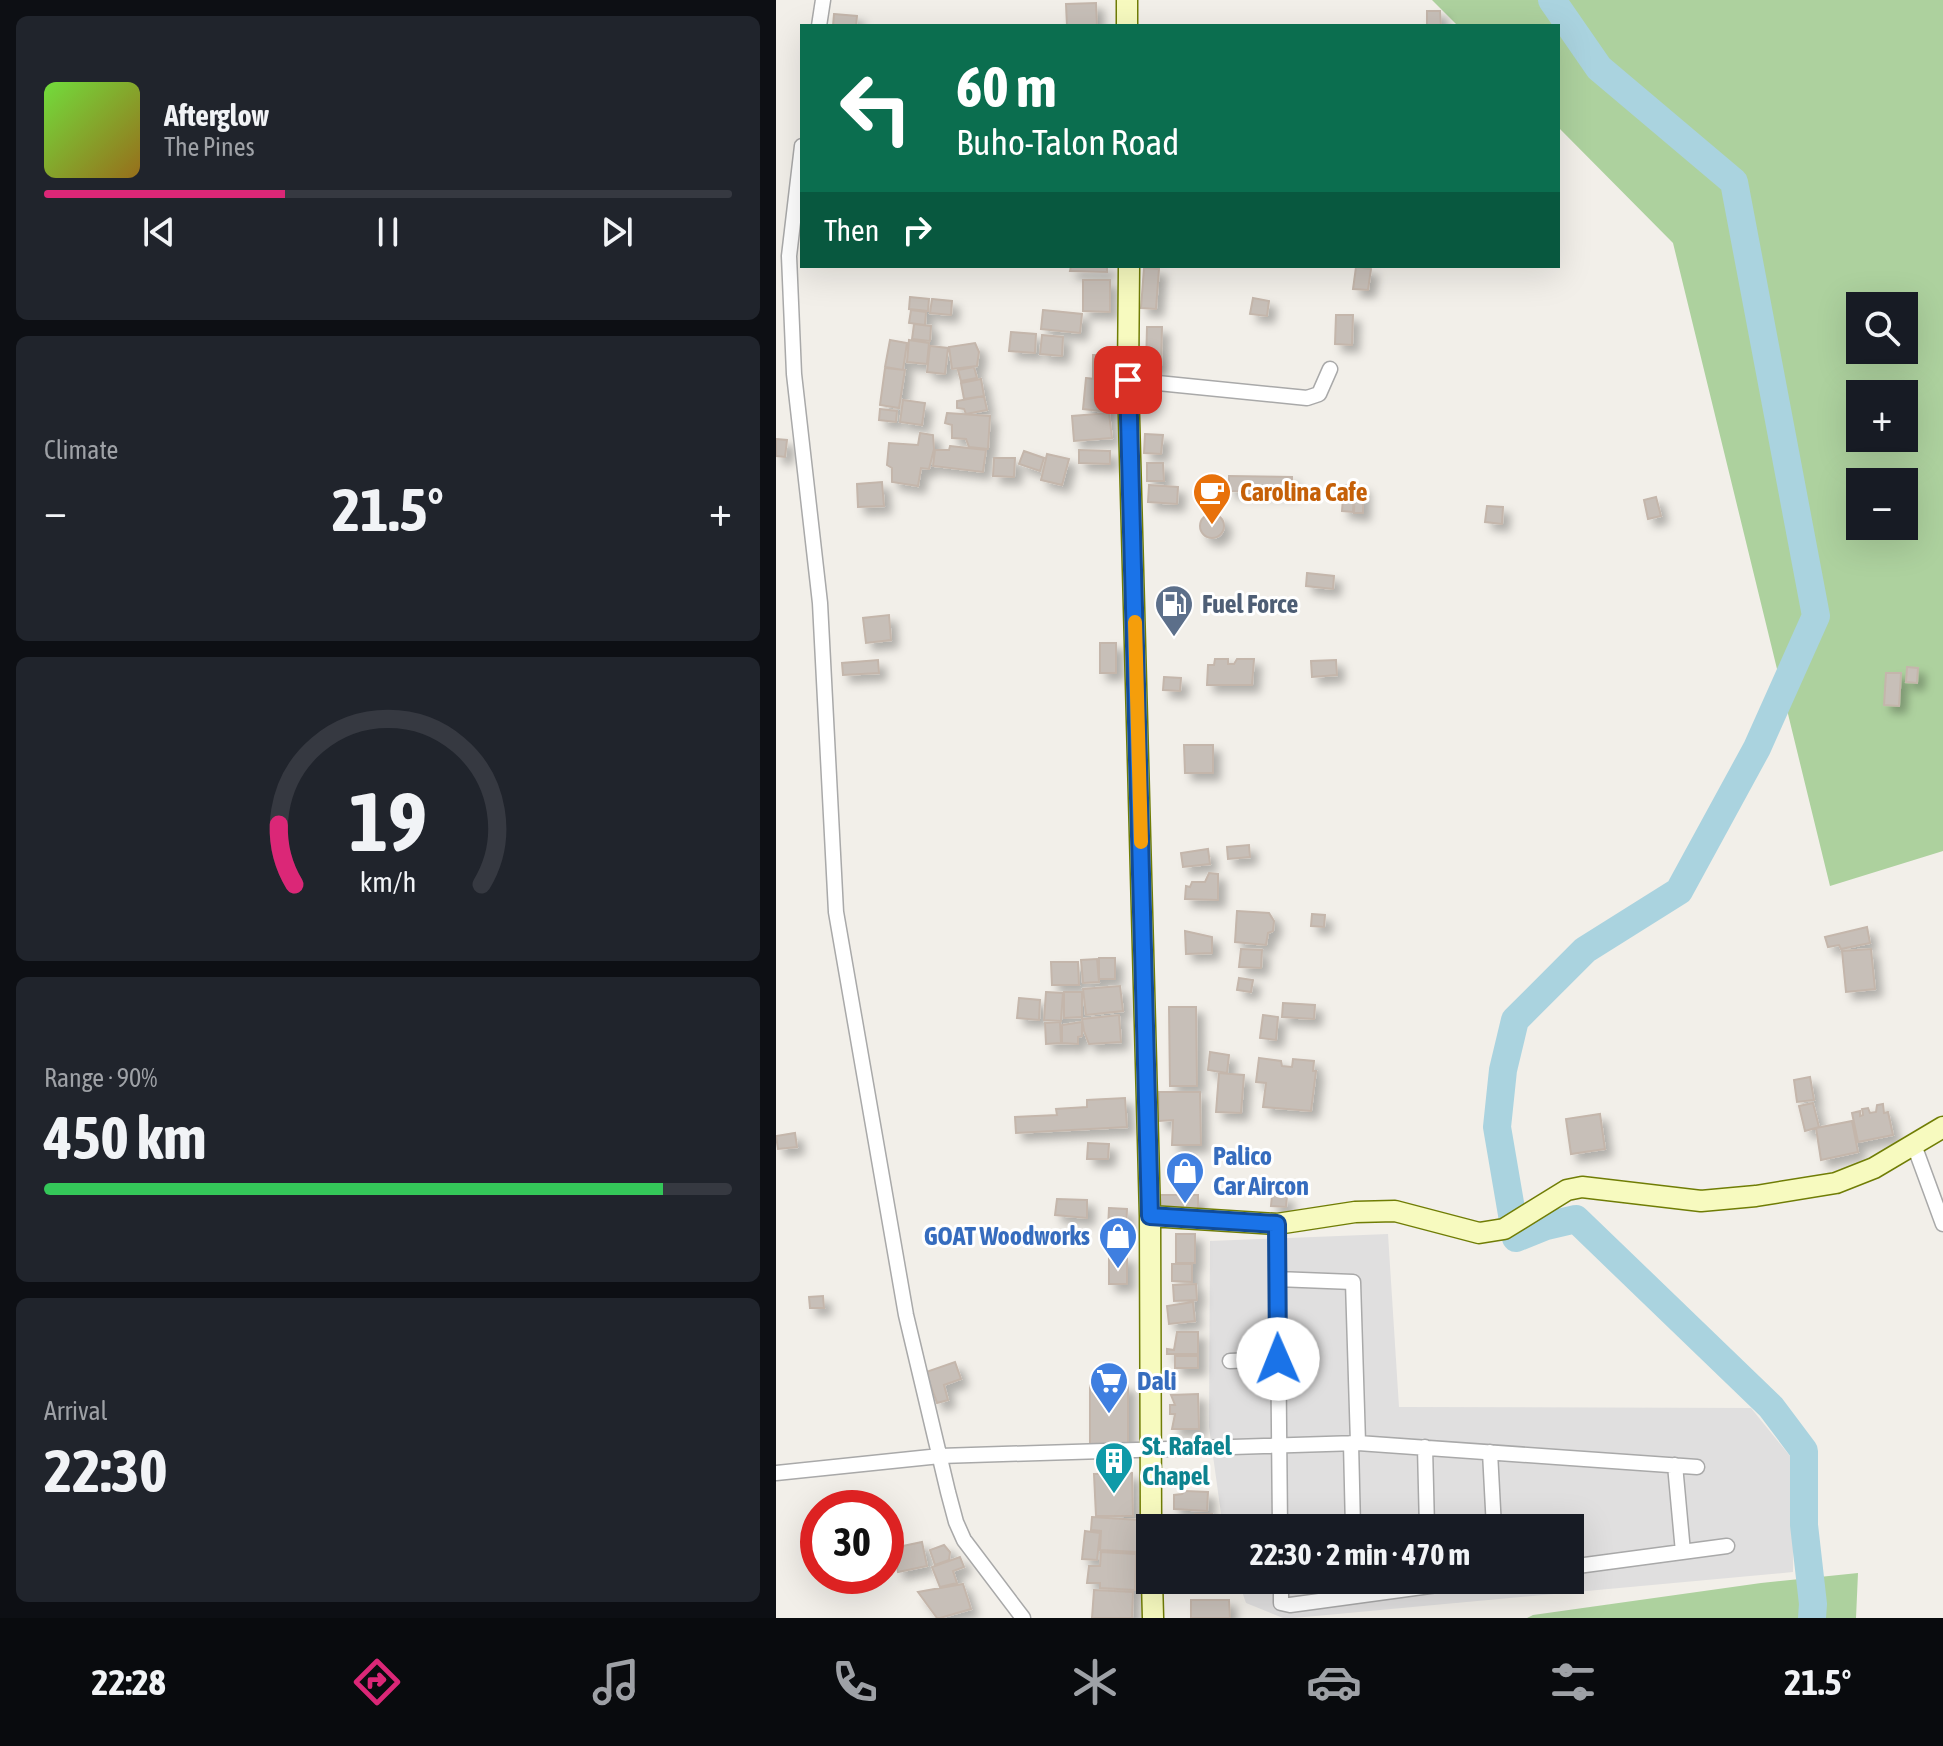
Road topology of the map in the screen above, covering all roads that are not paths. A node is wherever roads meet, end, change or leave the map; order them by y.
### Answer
1 (823, 0) edge
2 (1127, 0) edge
3 (819, 24) edge
4 (1127, 24) edge
5 (800, 163) edge
6 (1129, 268) edge
7 (1330, 369) dead end
8 (1128, 380) junction
9 (1943, 1127) edge
10 (1914, 1145) junction
11 (1150, 1216) junction
12 (1277, 1224) junction
13 (1943, 1224) edge
14 (1277, 1279) junction
15 (1278, 1359) junction
16 (1230, 1361) dead end
17 (1355, 1443) junction
18 (1279, 1444) junction
19 (1425, 1447) junction
20 (1149, 1451) junction
21 (1490, 1452) junction
22 (940, 1456) junction
23 (1675, 1465) junction
24 (1697, 1467) dead end
25 (776, 1473) edge
26 (1151, 1514) edge
27 (1280, 1514) edge
28 (1353, 1514) edge
29 (1427, 1514) edge
30 (1493, 1514) edge
31 (1727, 1546) dead end
32 (1683, 1552) junction
33 (1584, 1565) edge
34 (1152, 1594) edge
35 (1281, 1594) edge
36 (1366, 1594) edge
37 (1355, 1596) joint
38 (1023, 1618) edge
39 (1153, 1618) edge

1 - 3 street
2 - 4 main road
5 - 22 street
6 - 8 main road
7 - 8 street
8 - 11 main road
9 - 10 main road
10 - 12 main road
10 - 13 street
11 - 12 main road
11 - 20 main road
12 - 14 street
14 - 15 street
14 - 17 street
15 - 16 street
15 - 18 street
17 - 18 street
17 - 19 street
17 - 28 street
18 - 20 street
18 - 27 street
19 - 21 street
19 - 29 street
20 - 22 street
20 - 26 main road
21 - 23 street
21 - 30 street
22 - 25 street
22 - 38 street
23 - 24 street
23 - 32 street
31 - 32 street
32 - 33 street
34 - 39 main road
35 - 37 street
36 - 37 street

